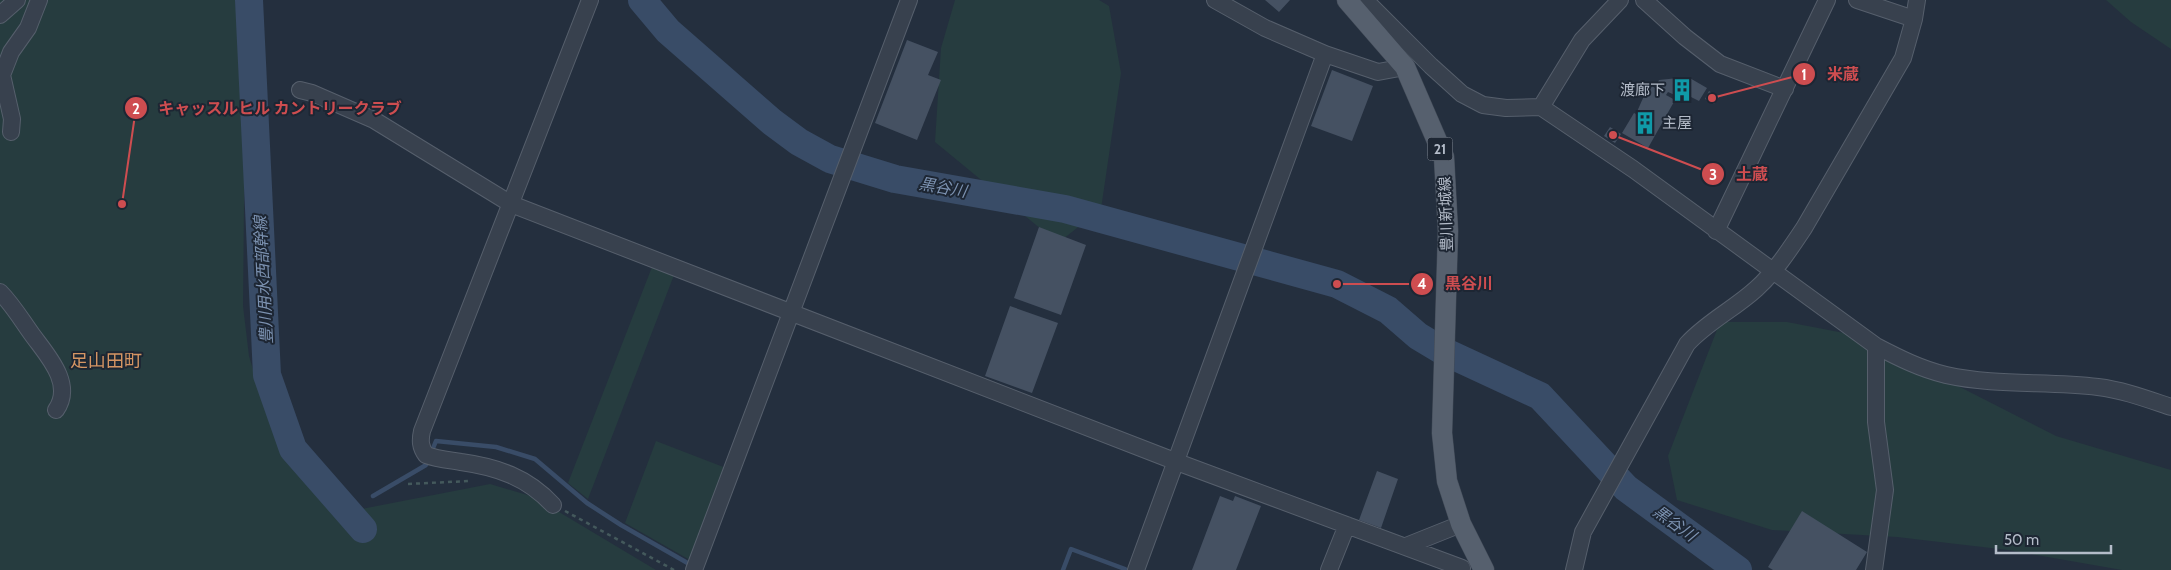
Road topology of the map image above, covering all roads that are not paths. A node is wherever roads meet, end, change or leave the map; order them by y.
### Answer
1 (17, 0) edge
2 (38, 0) edge
3 (590, 0) edge
4 (909, 0) edge
5 (1215, 0) edge
6 (1347, 0) edge
7 (1620, 0) edge
8 (1644, 0) edge
9 (1828, 0) edge
10 (1857, 0) edge
11 (1917, 0) edge
12 (1366, 5) edge
13 (0, 15) edge
14 (1914, 19) junction
15 (1325, 54) junction
16 (1405, 67) junction
17 (1785, 89) junction
18 (300, 90) dead end
19 (1541, 107) junction
20 (11, 132) dead end
21 (511, 204) junction
22 (1716, 231) junction
23 (1772, 272) junction
24 (0, 292) edge
25 (792, 312) junction
26 (1876, 346) junction
27 (2171, 407) edge
28 (56, 410) dead end
29 (1177, 462) junction
30 (553, 505) dead end
31 (1460, 524) junction
32 (1348, 525) junction
33 (1406, 546) junction
34 (1462, 568) dead end
35 (694, 570) edge
36 (1136, 570) edge
37 (1329, 570) edge
38 (1484, 570) edge
39 (1574, 570) edge
40 (1874, 570) edge

1 - 13 street
2 - 20 street
3 - 21 street
4 - 25 street
5 - 15 street
6 - 12 main road, 豊川新城線 / 21
7 - 19 street
8 - 17 street
9 - 17 street
10 - 14 street
11 - 14 street
12 - 16 main road, 豊川新城線 / 21
12 - 19 street
14 - 23 street
15 - 16 street
15 - 29 street
16 - 31 main road, 豊川新城線 / 21
17 - 22 street
18 - 21 street
19 - 22 street
21 - 25 street
21 - 30 street
22 - 23 street
23 - 26 street
23 - 39 street
24 - 28 street
25 - 29 street
25 - 35 street
26 - 27 street
26 - 40 street
29 - 32 street
29 - 36 street
31 - 33 street
31 - 38 main road, 豊川新城線 / 21
32 - 33 street
32 - 37 street
33 - 34 street

